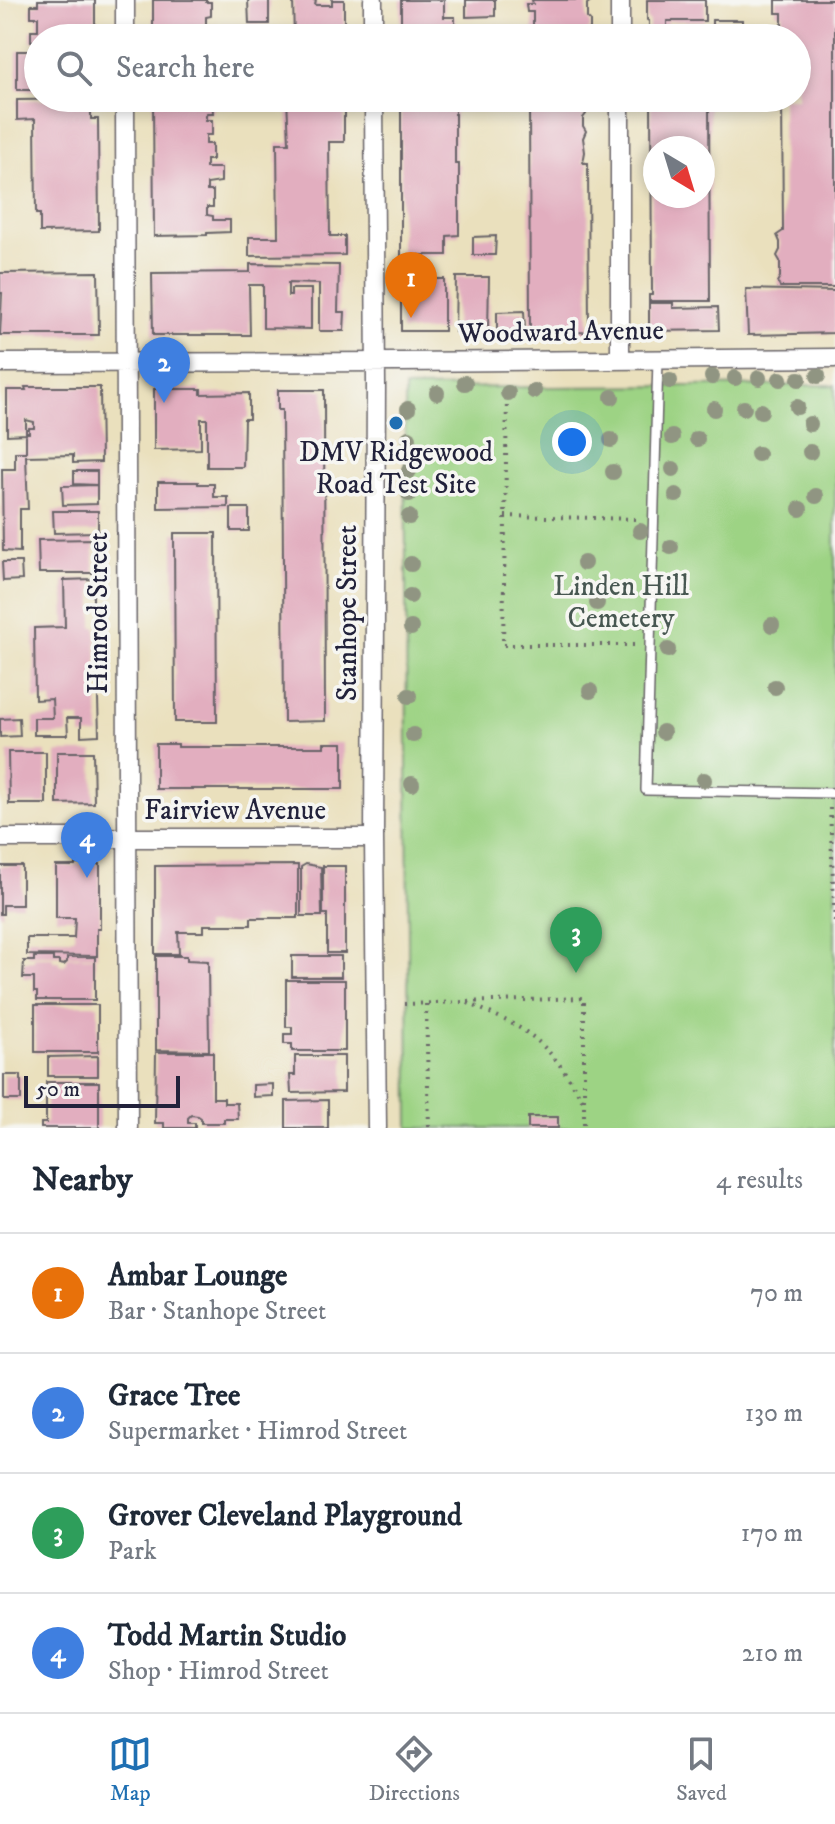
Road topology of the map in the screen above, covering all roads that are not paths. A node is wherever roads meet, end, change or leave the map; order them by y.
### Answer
1 (125, 0) edge
2 (373, 0) edge
3 (620, 0) edge
4 (125, 24) edge
5 (373, 24) edge
6 (620, 24) edge
7 (125, 112) edge
8 (374, 112) edge
9 (620, 112) edge
10 (835, 358) edge
11 (620, 359) junction
12 (658, 359) junction
13 (375, 361) junction
14 (126, 362) junction
15 (0, 363) edge
16 (832, 793) edge
17 (0, 838) edge
18 (127, 838) junction
19 (374, 838) junction
20 (128, 1128) edge
21 (377, 1128) edge

1 - 4 street
2 - 5 street
3 - 6 street
7 - 14 street, Himrod Street
8 - 13 street, Stanhope Street
9 - 11 street
10 - 12 street, Woodward Avenue
11 - 12 street, Woodward Avenue
11 - 13 street, Woodward Avenue
12 - 16 lane
13 - 14 street, Woodward Avenue
13 - 19 street, Stanhope Street
14 - 15 street, Woodward Avenue
14 - 18 street, Himrod Street
17 - 18 street, Fairview Avenue
18 - 19 street, Fairview Avenue
18 - 20 street, Himrod Street
19 - 21 street, Stanhope Street

